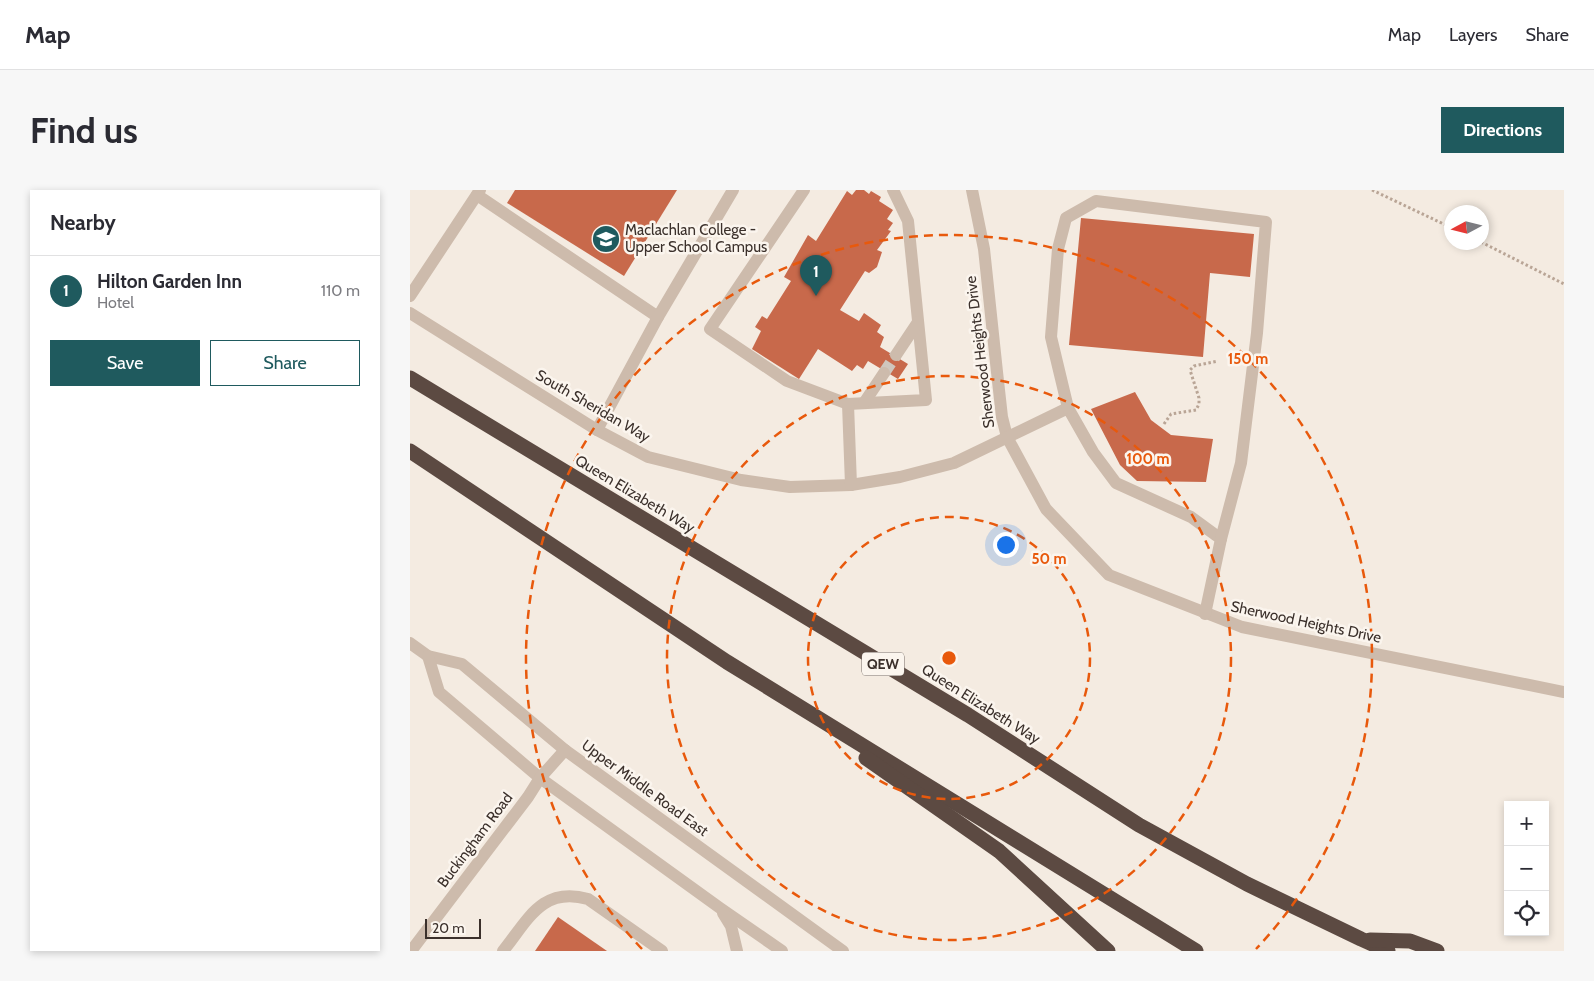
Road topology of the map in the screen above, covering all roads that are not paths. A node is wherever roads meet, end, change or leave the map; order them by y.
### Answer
1 (733, 190) edge
2 (804, 190) edge
3 (893, 190) edge
4 (972, 190) edge
5 (479, 192) edge
6 (410, 296) edge
7 (410, 313) edge
8 (658, 317) junction
9 (918, 322) junction
10 (896, 355) tunnel mouth
11 (884, 373) tunnel mouth
12 (410, 378) edge
13 (864, 403) junction
14 (848, 404) junction
15 (1068, 408) junction
16 (597, 430) junction
17 (1007, 437) junction
18 (410, 451) edge
19 (851, 485) junction
20 (1221, 538) junction
21 (1205, 614) junction
22 (410, 643) edge
23 (428, 656) junction
24 (727, 662) junction
25 (1564, 692) edge
26 (564, 750) junction
27 (540, 778) junction
28 (720, 908) junction
29 (1361, 940) junction
30 (411, 951) edge
31 (503, 951) edge
32 (662, 951) edge
33 (737, 951) edge
34 (782, 951) edge
35 (843, 951) edge
36 (1108, 951) edge
37 (1196, 951) edge
38 (1388, 951) edge
39 (1437, 951) edge

1 - 8 street
2 - 14 street
3 - 9 street
4 - 17 street, Sherwood Heights Drive
5 - 6 street
5 - 8 street
7 - 16 street, South Sheridan Way
8 - 16 street
9 - 10 street
9 - 13 street
11 - 13 street
12 - 29 highway, Queen Elizabeth Way / QEW
13 - 14 street
14 - 19 street
15 - 17 street, South Sheridan Way
15 - 20 street
15 - 20 street
16 - 19 street, South Sheridan Way
17 - 19 street, South Sheridan Way
17 - 21 street, Sherwood Heights Drive
18 - 24 highway
20 - 21 street
21 - 25 street, Sherwood Heights Drive
22 - 23 street, Upper Middle Road East
23 - 26 street, Upper Middle Road East
23 - 27 street
24 - 36 highway
24 - 37 highway
26 - 27 street, Buckingham Road
26 - 35 street, Upper Middle Road East
27 - 28 street
27 - 30 street, Buckingham Road
28 - 33 street
28 - 34 street
29 - 38 highway, Queen Elizabeth Way / QEW
29 - 39 highway
31 - 32 street

